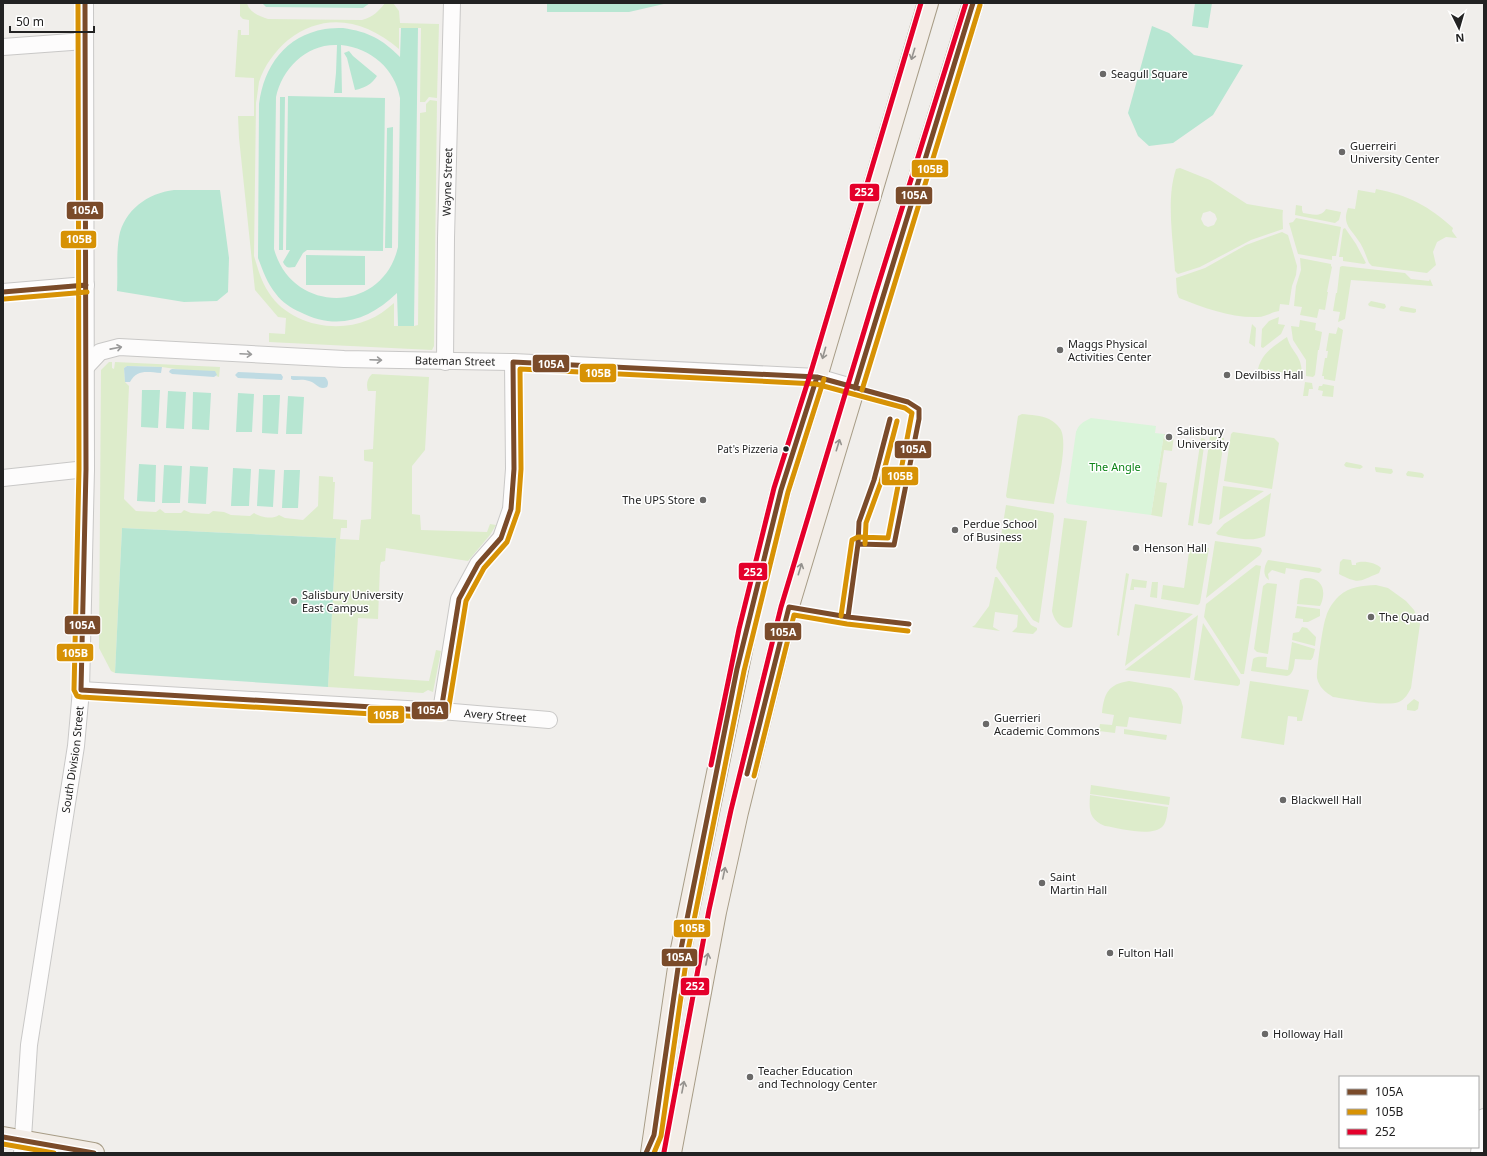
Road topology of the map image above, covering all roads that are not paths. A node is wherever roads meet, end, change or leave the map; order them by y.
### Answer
1 (85, 3) edge
2 (452, 3) edge
3 (928, 3) edge
4 (973, 3) edge
5 (85, 41) junction
6 (3, 47) edge
7 (86, 285) junction
8 (3, 292) edge
9 (445, 362) junction
10 (513, 362) junction
11 (85, 368) junction
12 (817, 377) junction
13 (855, 388) junction
14 (86, 469) junction
15 (3, 478) edge
16 (81, 690) junction
17 (442, 711) junction
18 (549, 720) dead end
19 (706, 825) junction
20 (716, 912) junction
21 (678, 1113) junction
22 (1484, 1118) edge
23 (3, 1137) edge
24 (653, 1144) edge
25 (22, 1147) edge
26 (94, 1153) edge
27 (646, 1153) edge
28 (671, 1153) edge
29 (686, 1153) edge
30 (1479, 1153) edge

1 - 5 street, South Division Street
2 - 9 street, Wayne Street
3 -> 12 main road
4 - 13 main road
5 - 6 street
5 - 7 street, South Division Street
7 - 8 street
7 - 11 street, South Division Street
9 - 10 street, Bateman Street
11 -> 9 street, Bateman Street
10 - 12 street, Bateman Street
10 - 17 street
11 - 14 street, South Division Street
12 - 13 street, Bateman Street
12 - 19 main road
20 -> 13 main road
14 - 15 street
14 - 16 street, South Division Street
16 - 17 street, Avery Street
16 - 25 street, South Division Street
17 - 18 street, Avery Street
19 - 20 main road
19 - 24 main road
21 -> 20 main road
21 - 28 main road
21 - 29 main road
22 - 30 street
23 - 25 main road
24 - 27 main road
25 - 26 main road

